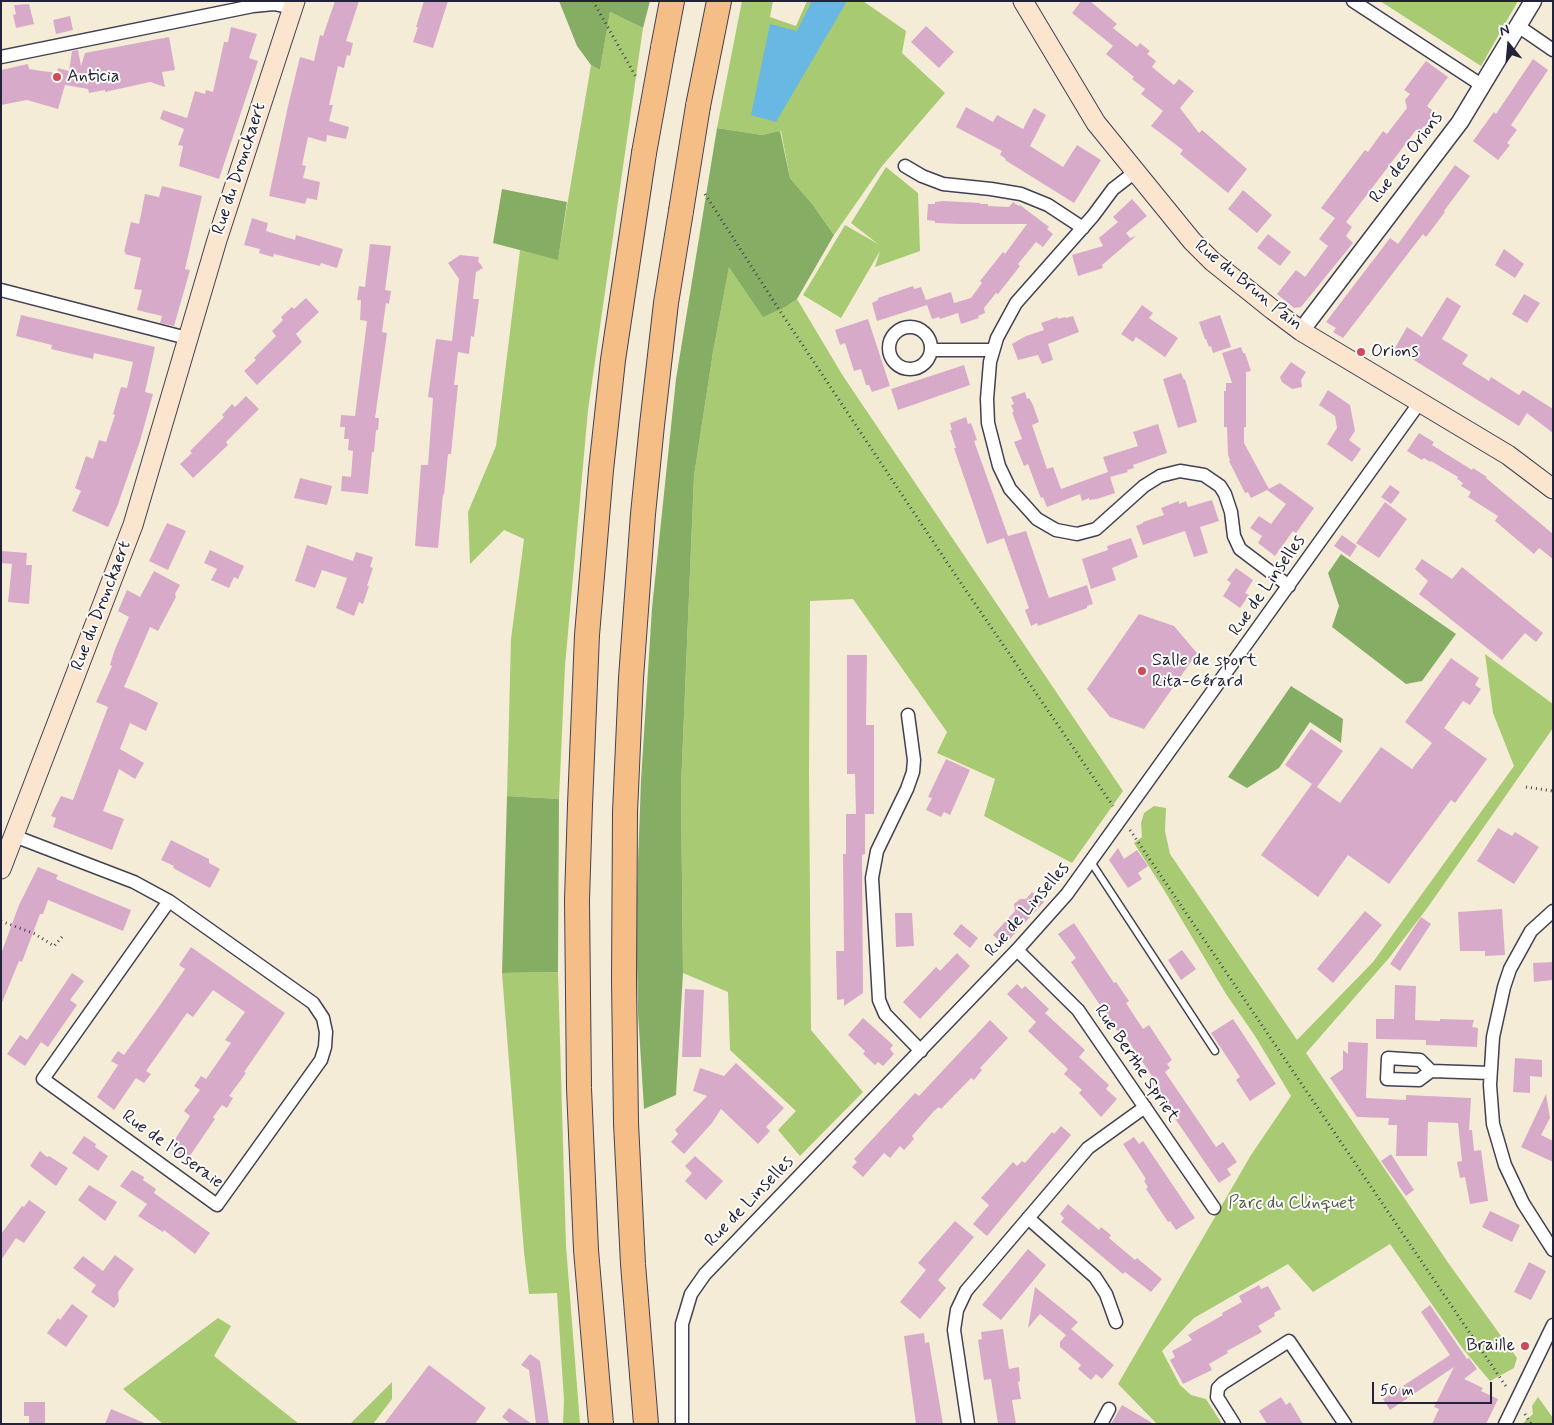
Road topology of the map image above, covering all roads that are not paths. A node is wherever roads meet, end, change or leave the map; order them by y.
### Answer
1 (672, 1) edge
2 (719, 1) edge
3 (1023, 1) edge
4 (1353, 1) edge
5 (1534, 1) edge
6 (294, 5) edge
7 (1518, 26) junction
8 (1553, 50) edge
9 (1, 57) edge
10 (1483, 86) junction
11 (905, 166) dead end
12 (1135, 172) junction
13 (1083, 228) junction
14 (1, 290) edge
15 (1301, 331) junction
16 (187, 338) junction
17 (931, 350) dead end
18 (993, 350) junction
19 (1420, 402) junction
20 (1553, 489) edge
21 (1289, 586) junction
22 (908, 715) dead end
23 (14, 836) junction
24 (1091, 862) junction
25 (1, 869) edge
26 (169, 901) junction
27 (1553, 911) edge
28 (1017, 950) junction
29 (921, 1051) junction
30 (1215, 1051) dead end
31 (1431, 1071) dead end
32 (1490, 1073) junction
33 (1145, 1107) junction
34 (1214, 1208) dead end
35 (1028, 1218) junction
36 (1553, 1250) edge
37 (1116, 1322) dead end
38 (1553, 1325) edge
39 (1109, 1409) dead end
40 (600, 1424) edge
41 (646, 1424) edge
42 (682, 1424) edge
43 (968, 1424) edge
44 (1101, 1424) edge
45 (1234, 1424) edge
46 (1345, 1424) edge
47 (1505, 1424) edge

1 - 40 highway, bridge
2 - 41 highway, bridge
3 - 12 main road, Rue du Brun Pain
4 - 10 street
5 - 7 street, Rue des Orions
6 - 9 street
6 - 16 main road, Rue du Dronckaert
7 - 8 street
7 - 10 street, Rue des Orions
10 - 15 street, Rue des Orions
11 - 13 street
12 - 13 street
12 - 15 main road, Rue du Brun Pain
13 - 18 street
14 - 16 street
15 - 19 main road, Rue du Brun Pain
16 - 23 main road, Rue du Dronckaert
17 - 18 street
18 - 21 street
19 - 20 main road, Rue du Brun Pain
19 - 21 street, Rue de Linselles
21 - 24 street, Rue de Linselles
22 - 29 street
23 - 25 main road, Rue du Dronckaert
23 - 26 street, Rue de l'Oseraie
24 - 28 street, Rue de Linselles
24 - 30 lane
26 - 26 street, Rue de l'Oseraie
27 - 32 street
28 - 29 street, Rue de Linselles
28 - 33 street, Rue Berthe Spriet
29 - 42 street, Rue de Linselles
31 - 32 street
32 - 36 street
33 - 34 street, Rue Berthe Spriet
33 - 35 street
35 - 37 street
35 - 43 street
38 - 47 street
39 - 44 street
45 - 46 street

